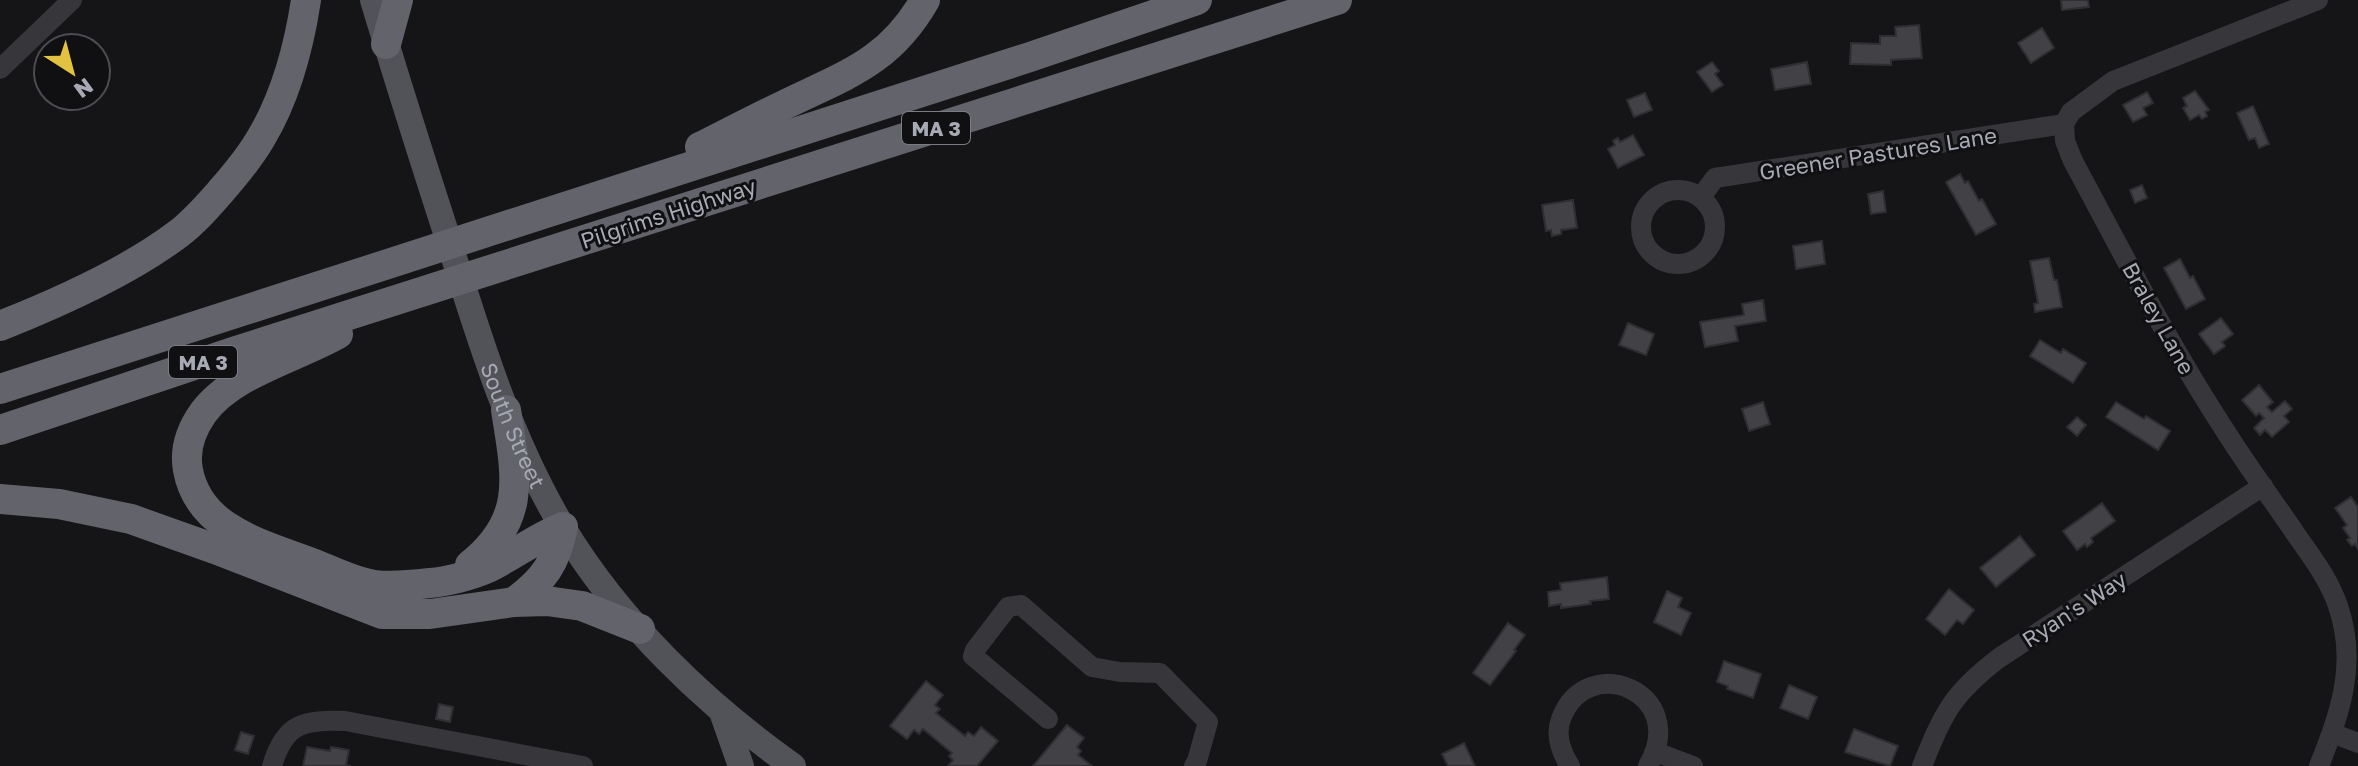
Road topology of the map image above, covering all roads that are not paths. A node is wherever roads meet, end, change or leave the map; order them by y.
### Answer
1 (72, 0) edge
2 (306, 0) edge
3 (373, 0) edge
4 (398, 0) edge
5 (925, 0) edge
6 (1197, 0) edge
7 (1337, 0) edge
8 (2318, 0) edge
9 (53, 7) edge
10 (386, 44) junction
11 (0, 69) edge
12 (2064, 124) junction
13 (604, 194) junction
14 (1701, 197) dead end
15 (406, 297) junction
16 (0, 326) edge
17 (0, 389) edge
18 (506, 410) junction
19 (0, 430) edge
20 (2263, 486) junction
21 (0, 499) edge
22 (563, 527) junction
23 (448, 579) junction
24 (514, 602) junction
25 (640, 629) junction
26 (2352, 671) edge
27 (722, 711) junction
28 (1048, 719) dead end
29 (2332, 733) junction
30 (2358, 743) edge
31 (1652, 759) edge
32 (272, 766) edge
33 (583, 766) edge
34 (741, 766) edge
35 (793, 766) edge
36 (1194, 766) edge
37 (1570, 766) edge
38 (1693, 766) edge
39 (1922, 766) edge
40 (2319, 766) edge

1 - 9 street
2 - 16 highway
3 - 10 main road, South Street
4 - 10 highway
5 - 13 highway
6 - 13 highway, Pilgrims Highway / MA 3
7 - 15 highway, Pilgrims Highway / MA 3
8 - 12 street
9 - 11 street
10 - 18 main road, South Street
12 - 14 street, Greener Pastures Lane
12 - 20 street, Braley Lane
13 - 17 highway, Pilgrims Highway / MA 3
15 - 19 highway, Pilgrims Highway / MA 3
15 - 23 highway
18 - 22 main road, South Street
18 - 23 highway
20 - 26 street, Braley Lane
20 - 39 street, Ryan's Way
21 - 24 highway
22 - 23 highway
22 - 24 highway
22 - 25 main road, South Street
24 - 25 highway
25 - 27 main road, South Street
26 - 29 street, Braley Lane
27 - 34 main road
27 - 35 main road, South Street
28 - 36 street
29 - 30 street
29 - 40 street, Braley Lane
31 - 37 street
31 - 38 street
32 - 33 street

